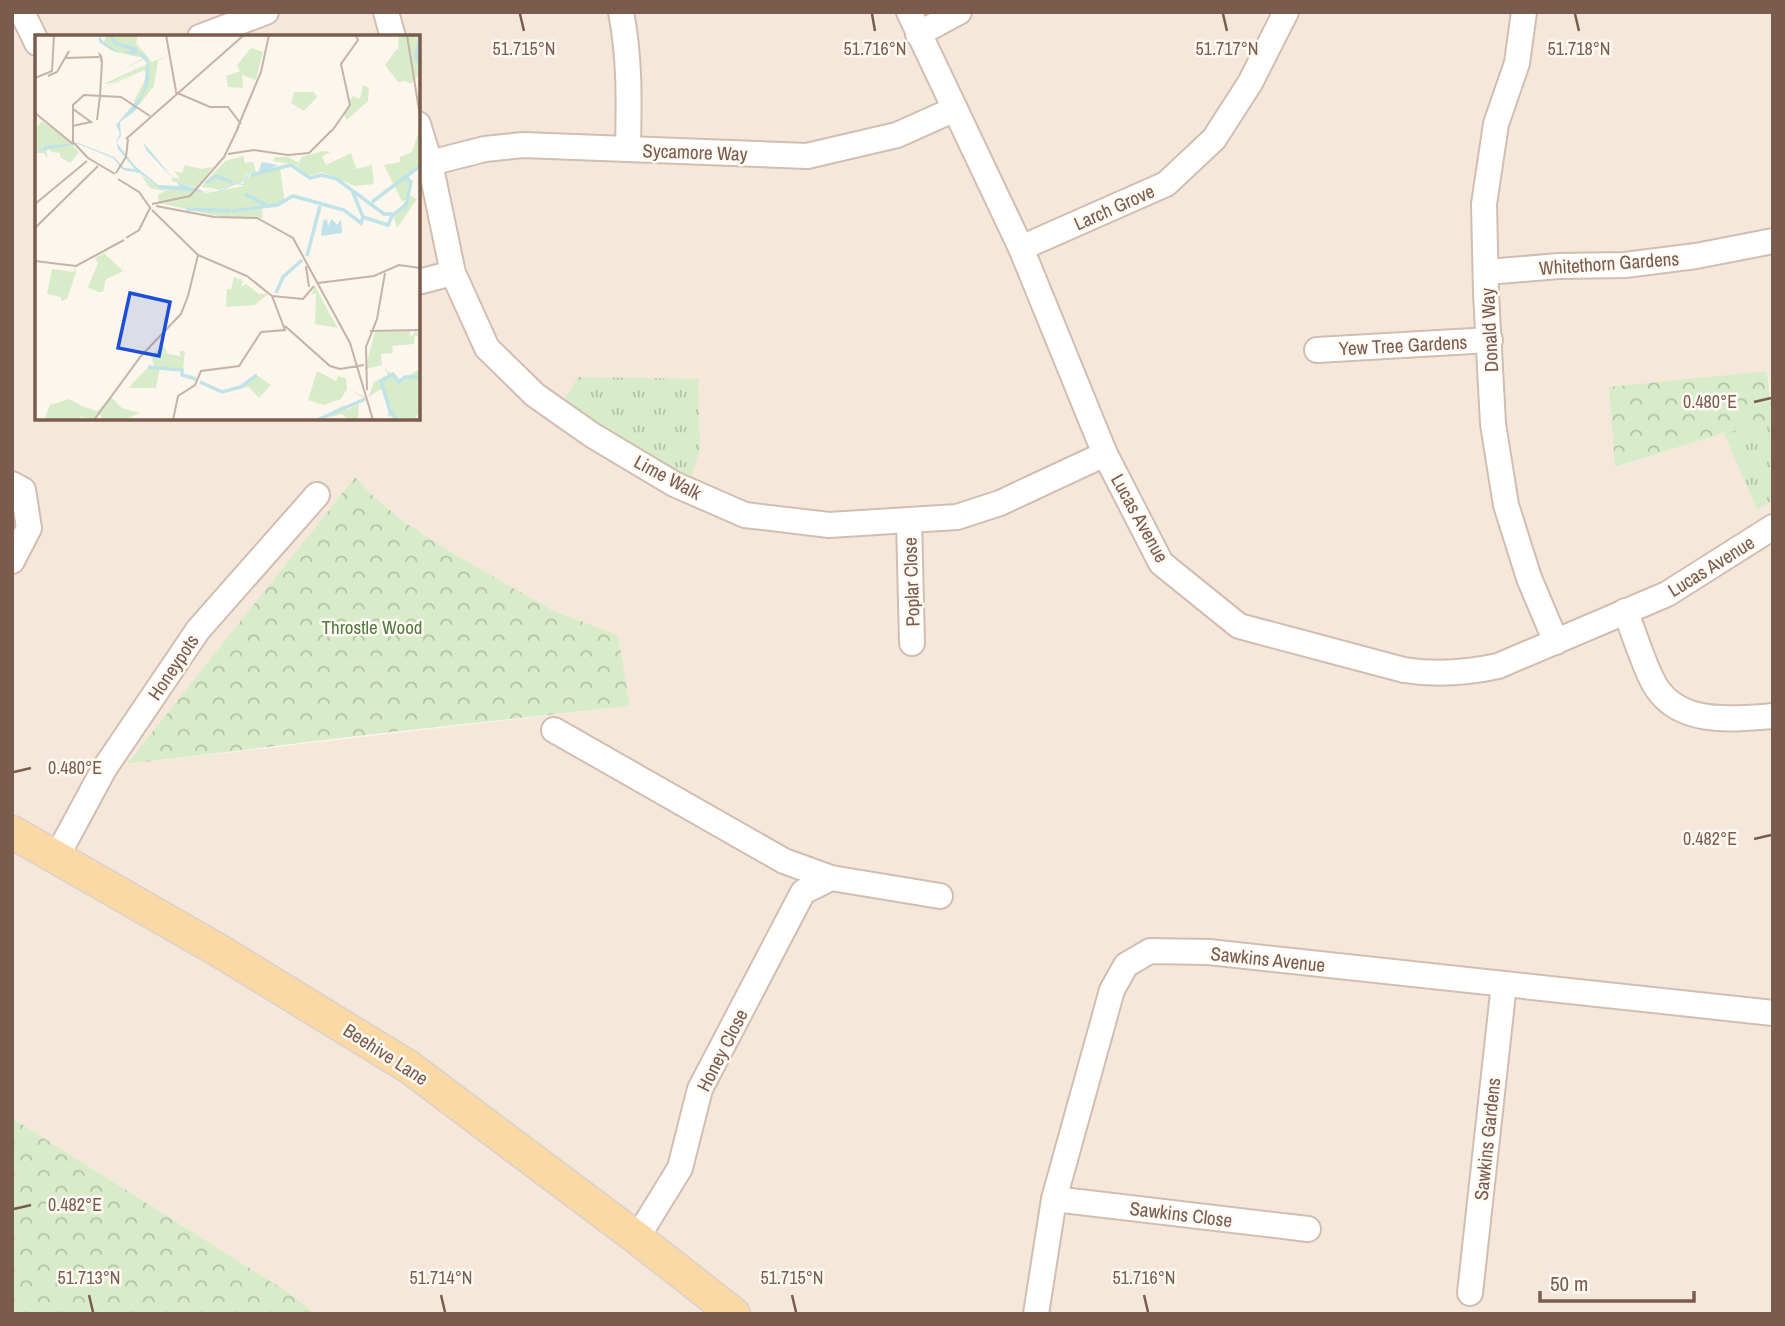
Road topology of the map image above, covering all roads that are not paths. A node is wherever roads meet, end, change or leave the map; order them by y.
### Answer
1 (22, 12) edge
2 (266, 12) edge
3 (386, 12) edge
4 (621, 12) edge
5 (959, 12) edge
6 (1286, 12) edge
7 (1524, 12) edge
8 (914, 23) edge
9 (205, 35) edge
10 (392, 35) edge
11 (35, 39) edge
12 (955, 109) junction
13 (420, 130) edge
14 (628, 149) junction
15 (430, 163) junction
16 (1773, 241) edge
17 (1021, 248) junction
18 (1487, 272) junction
19 (453, 273) junction
20 (420, 281) edge
21 (1490, 340) junction
22 (1317, 350) dead end
23 (1105, 454) junction
24 (12, 484) edge
25 (317, 495) dead end
26 (909, 520) junction
27 (1773, 527) edge
28 (12, 561) edge
29 (1625, 611) junction
30 (1556, 642) junction
31 (912, 643) dead end
32 (1773, 716) edge
33 (554, 730) dead end
34 (12, 832) edge
35 (56, 858) junction
36 (831, 878) junction
37 (940, 896) dead end
38 (1504, 984) junction
39 (1773, 1013) edge
40 (1054, 1199) junction
41 (1308, 1229) dead end
42 (637, 1238) junction
43 (1470, 1293) dead end
44 (734, 1314) edge
45 (1036, 1314) edge

1 - 11 street
2 - 9 street
3 - 10 street
4 - 14 street
5 - 8 street
6 - 17 street, Larch Grove
7 - 18 street, Donald Way
8 - 12 street, Lucas Avenue
12 - 14 street, Sycamore Way
12 - 17 street, Lucas Avenue
13 - 15 street, Lime Walk
14 - 15 street, Sycamore Way
15 - 19 street, Lime Walk
16 - 18 street, Whitethorn Gardens
17 - 23 street, Lucas Avenue
18 - 21 street, Donald Way
19 - 20 street
19 - 26 street, Lime Walk
21 - 22 street, Yew Tree Gardens
21 - 30 street, Donald Way
23 - 26 street, Lime Walk
23 - 30 street, Lucas Avenue
24 - 28 street
25 - 35 street, Honeypots
26 - 31 street, Poplar Close
27 - 29 street, Lucas Avenue
29 - 30 street, Lucas Avenue
29 - 32 street
33 - 36 street
34 - 35 main road, Beehive Lane
35 - 42 main road, Beehive Lane
36 - 37 street
36 - 42 street, Honey Close
38 - 39 street, Sawkins Avenue
38 - 40 street, Sawkins Avenue
38 - 43 street, Sawkins Gardens
40 - 41 street, Sawkins Close
40 - 45 street, Sawkins Avenue
42 - 44 main road, Beehive Lane

